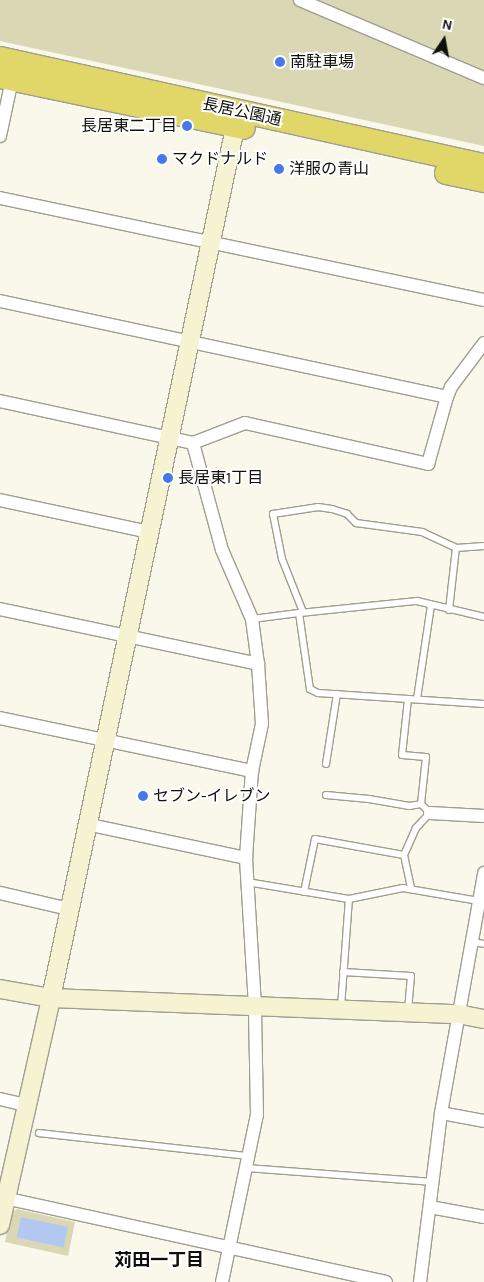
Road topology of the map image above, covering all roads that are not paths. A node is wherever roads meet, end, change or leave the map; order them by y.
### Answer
1 (300, 0) edge
2 (7, 69) edge
3 (484, 78) edge
4 (237, 119) junction
5 (0, 136) edge
6 (484, 165) edge
7 (484, 181) edge
8 (0, 198) edge
9 (211, 242) junction
10 (484, 300) edge
11 (0, 301) edge
12 (189, 342) junction
13 (484, 343) edge
14 (447, 397) junction
15 (0, 401) edge
16 (169, 437) junction
17 (193, 443) junction
18 (0, 500) edge
19 (149, 532) junction
20 (484, 546) edge
21 (456, 548) junction
22 (431, 605) junction
23 (0, 609) edge
24 (449, 610) junction
25 (301, 613) junction
26 (484, 617) edge
27 (252, 619) junction
28 (126, 636) junction
29 (258, 664) junction
30 (337, 694) junction
31 (408, 699) junction
32 (417, 699) junction
33 (484, 704) edge
34 (0, 718) edge
35 (104, 740) junction
36 (326, 764) dead end
37 (252, 771) junction
38 (326, 795) dead end
39 (426, 809) junction
40 (484, 816) edge
41 (86, 824) junction
42 (404, 855) junction
43 (246, 858) junction
44 (484, 873) edge
45 (247, 882) junction
46 (411, 889) junction
47 (304, 892) junction
48 (0, 893) edge
49 (349, 899) junction
50 (479, 901) junction
51 (69, 909) junction
52 (478, 943) edge
53 (343, 972) junction
54 (0, 990) edge
55 (51, 998) junction
56 (255, 1006) junction
57 (340, 1010) junction
58 (408, 1012) junction
59 (458, 1014) junction
60 (484, 1019) edge
61 (0, 1099) edge
62 (26, 1105) junction
63 (441, 1113) junction
64 (484, 1121) edge
65 (39, 1133) dead end
66 (247, 1162) junction
67 (433, 1182) junction
68 (3, 1197) edge
69 (430, 1207) junction
70 (484, 1217) edge
71 (0, 1225) edge
72 (230, 1249) junction
73 (222, 1282) edge
74 (386, 1282) edge
75 (420, 1282) edge

1 - 3 street
2 - 4 highway, 長居公園通
2 - 5 street
4 - 6 highway, 長居公園通
4 - 7 highway, 長居公園通
4 - 9 street
8 - 9 street
9 - 10 street
9 - 12 street
11 - 12 street
12 - 14 street
12 - 16 street
13 - 14 street
14 - 17 street
15 - 16 street
16 - 17 street
16 - 19 street
17 - 27 street
18 - 19 street
19 - 28 street
20 - 21 lane
21 - 24 lane
21 - 25 lane
22 - 24 lane
22 - 25 lane
22 - 32 lane
23 - 28 street
24 - 26 lane
25 - 27 lane
25 - 30 lane
27 - 29 street
28 - 29 street
28 - 35 street
29 - 37 street
30 - 31 lane
30 - 36 lane
31 - 32 lane
31 - 39 lane
32 - 33 lane
34 - 35 street
35 - 37 street
35 - 41 street
37 - 43 street
38 - 39 lane
39 - 40 street
39 - 42 lane
41 - 43 street
41 - 51 street
42 - 46 lane
42 - 47 lane
43 - 45 street
44 - 50 street
45 - 47 lane
45 - 56 street
46 - 49 lane
46 - 50 lane
47 - 49 lane
48 - 51 street
49 - 53 lane
50 - 52 street
51 - 55 street
52 - 59 street
53 - 57 lane
53 - 58 lane
54 - 55 street
55 - 56 street
55 - 62 street
56 - 57 street
56 - 66 street
57 - 58 street
58 - 59 street
59 - 60 street
59 - 63 street
61 - 62 street
62 - 68 street
63 - 64 street
63 - 67 street
65 - 66 lane
66 - 67 lane
66 - 72 street
67 - 69 street
68 - 71 street
68 - 72 street
69 - 70 street
69 - 75 street
72 - 73 street
72 - 74 street

